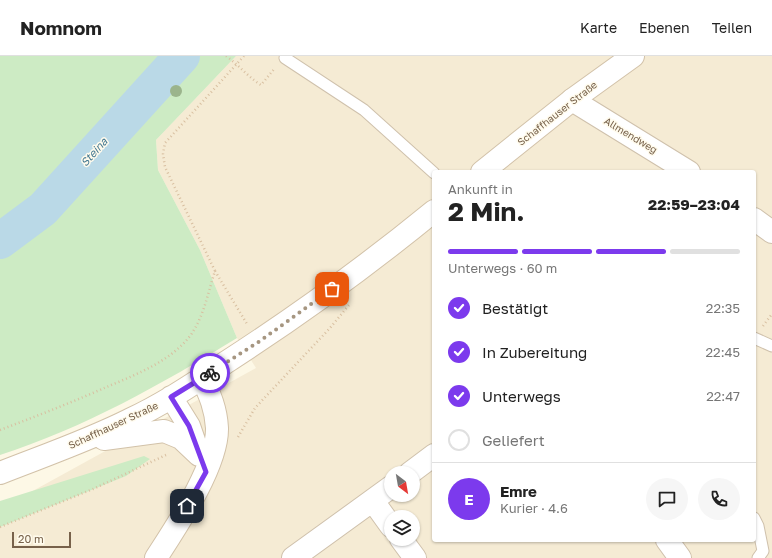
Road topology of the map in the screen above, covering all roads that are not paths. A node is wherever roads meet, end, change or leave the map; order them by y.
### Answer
1 (633, 56) edge
2 (285, 58) road end
3 (572, 100) junction
4 (484, 170) edge
5 (686, 170) edge
6 (432, 171) edge
7 (432, 213) edge
8 (756, 220) edge
9 (772, 232) edge
10 (756, 339) edge
11 (772, 346) edge
12 (202, 378) junction
13 (171, 397) junction
14 (79, 443) junction
15 (432, 456) edge
16 (202, 463) junction
17 (419, 466) edge
18 (0, 473) edge
19 (384, 492) edge
20 (373, 501) junction
21 (384, 516) edge
22 (756, 522) edge
23 (668, 542) edge
24 (406, 546) edge
25 (156, 558) edge
26 (293, 558) edge
27 (415, 558) edge
28 (680, 558) edge
29 (758, 558) edge

1 - 3 main road, Schaffhauser Straße
2 - 6 lane
3 - 4 main road, Schaffhauser Straße
3 - 5 main road, Allmendweg
7 - 12 main road, Schaffhauser Straße
8 - 9 main road
10 - 11 lane
12 - 13 main road, Schaffhauser Straße
12 - 16 main road
13 - 14 main road, Schaffhauser Straße
13 - 16 main road
14 - 16 main road
14 - 18 main road, Schaffhauser Straße
15 - 17 main road
16 - 25 main road
19 - 20 main road
20 - 21 main road
20 - 26 main road
22 - 29 lane
23 - 28 main road
24 - 27 main road

